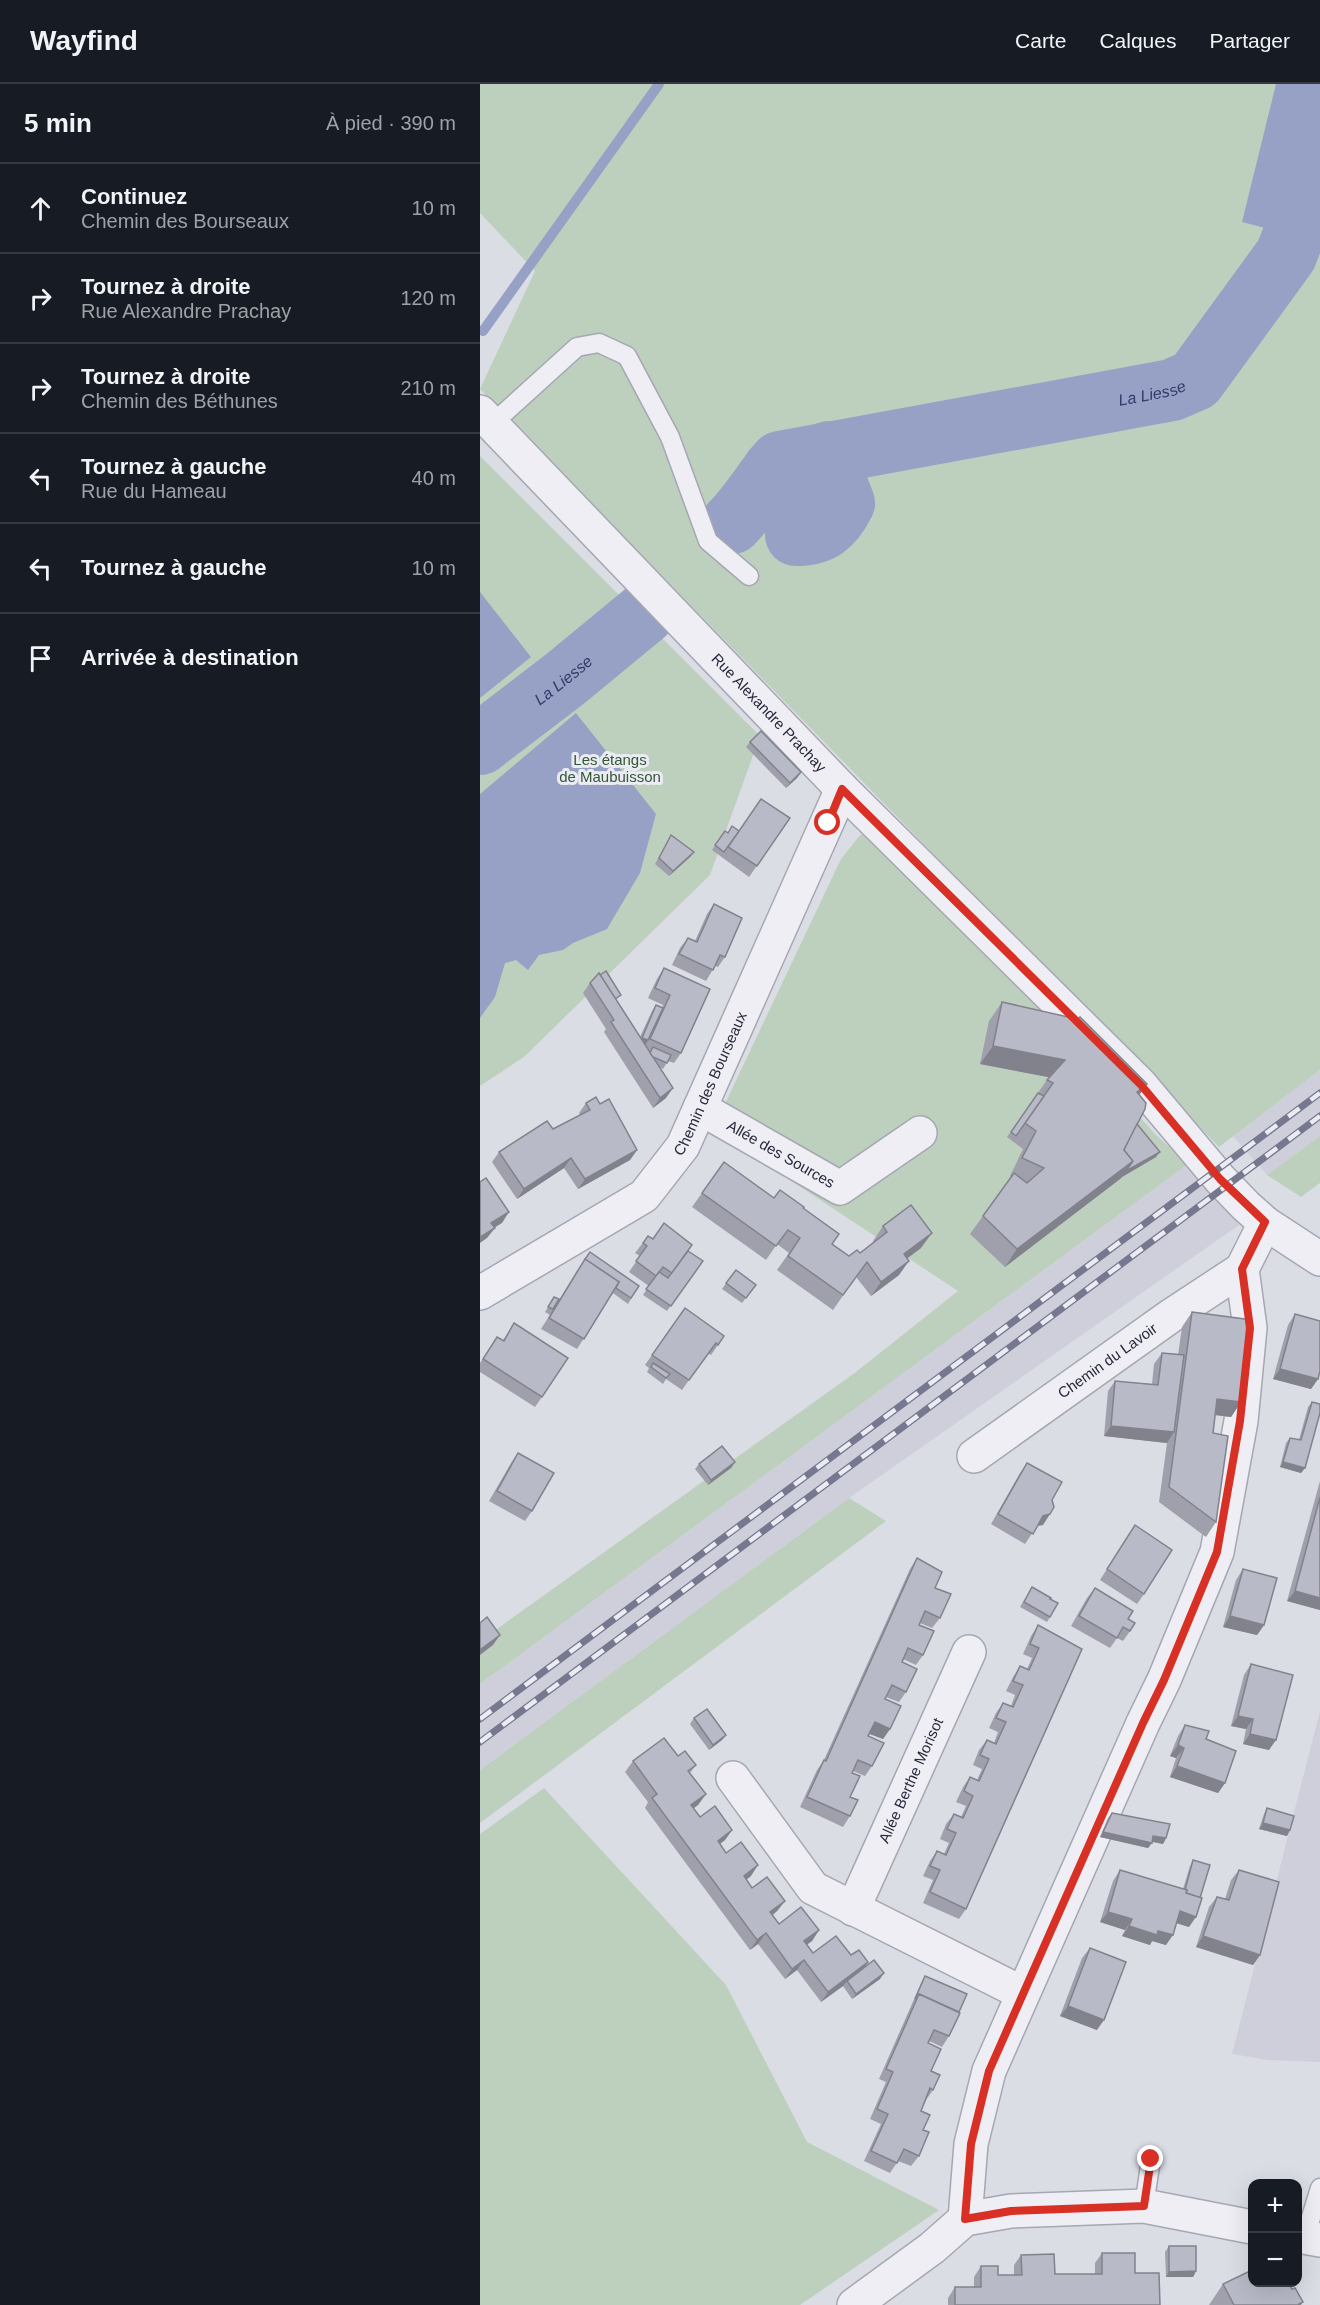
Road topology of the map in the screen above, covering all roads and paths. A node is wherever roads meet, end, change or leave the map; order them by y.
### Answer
1 (486, 418) edge
2 (749, 576) dead end
3 (842, 789) junction
4 (700, 1108) junction
5 (920, 1133) dead end
6 (1265, 1222) junction
7 (1320, 1259) edge
8 (1242, 1269) junction
9 (480, 1293) edge
10 (974, 1456) dead end
11 (969, 1652) dead end
12 (733, 1778) dead end
13 (853, 1909) junction
14 (1022, 1993) junction
15 (1151, 2159) dead end
16 (1320, 2188) edge
17 (1144, 2206) junction
18 (965, 2219) junction
19 (1248, 2226) edge
20 (1307, 2238) edge
21 (854, 2305) edge

1 - 2 lane
1 - 3 street, Rue Alexandre Prachay
3 - 4 street, Chemin des Bourseaux
3 - 6 street, Rue Alexandre Prachay
4 - 5 street, Allée des Sources
4 - 9 street, Chemin des Bourseaux
6 - 7 street, Rue Alexandre Prachay
6 - 8 street
8 - 10 street, Chemin du Lavoir
8 - 14 street
11 - 13 street, Allée Berthe Morisot
12 - 13 street
13 - 14 street
14 - 18 street
15 - 17 lane
16 - 20 lane
17 - 18 street
17 - 19 street
18 - 21 street

